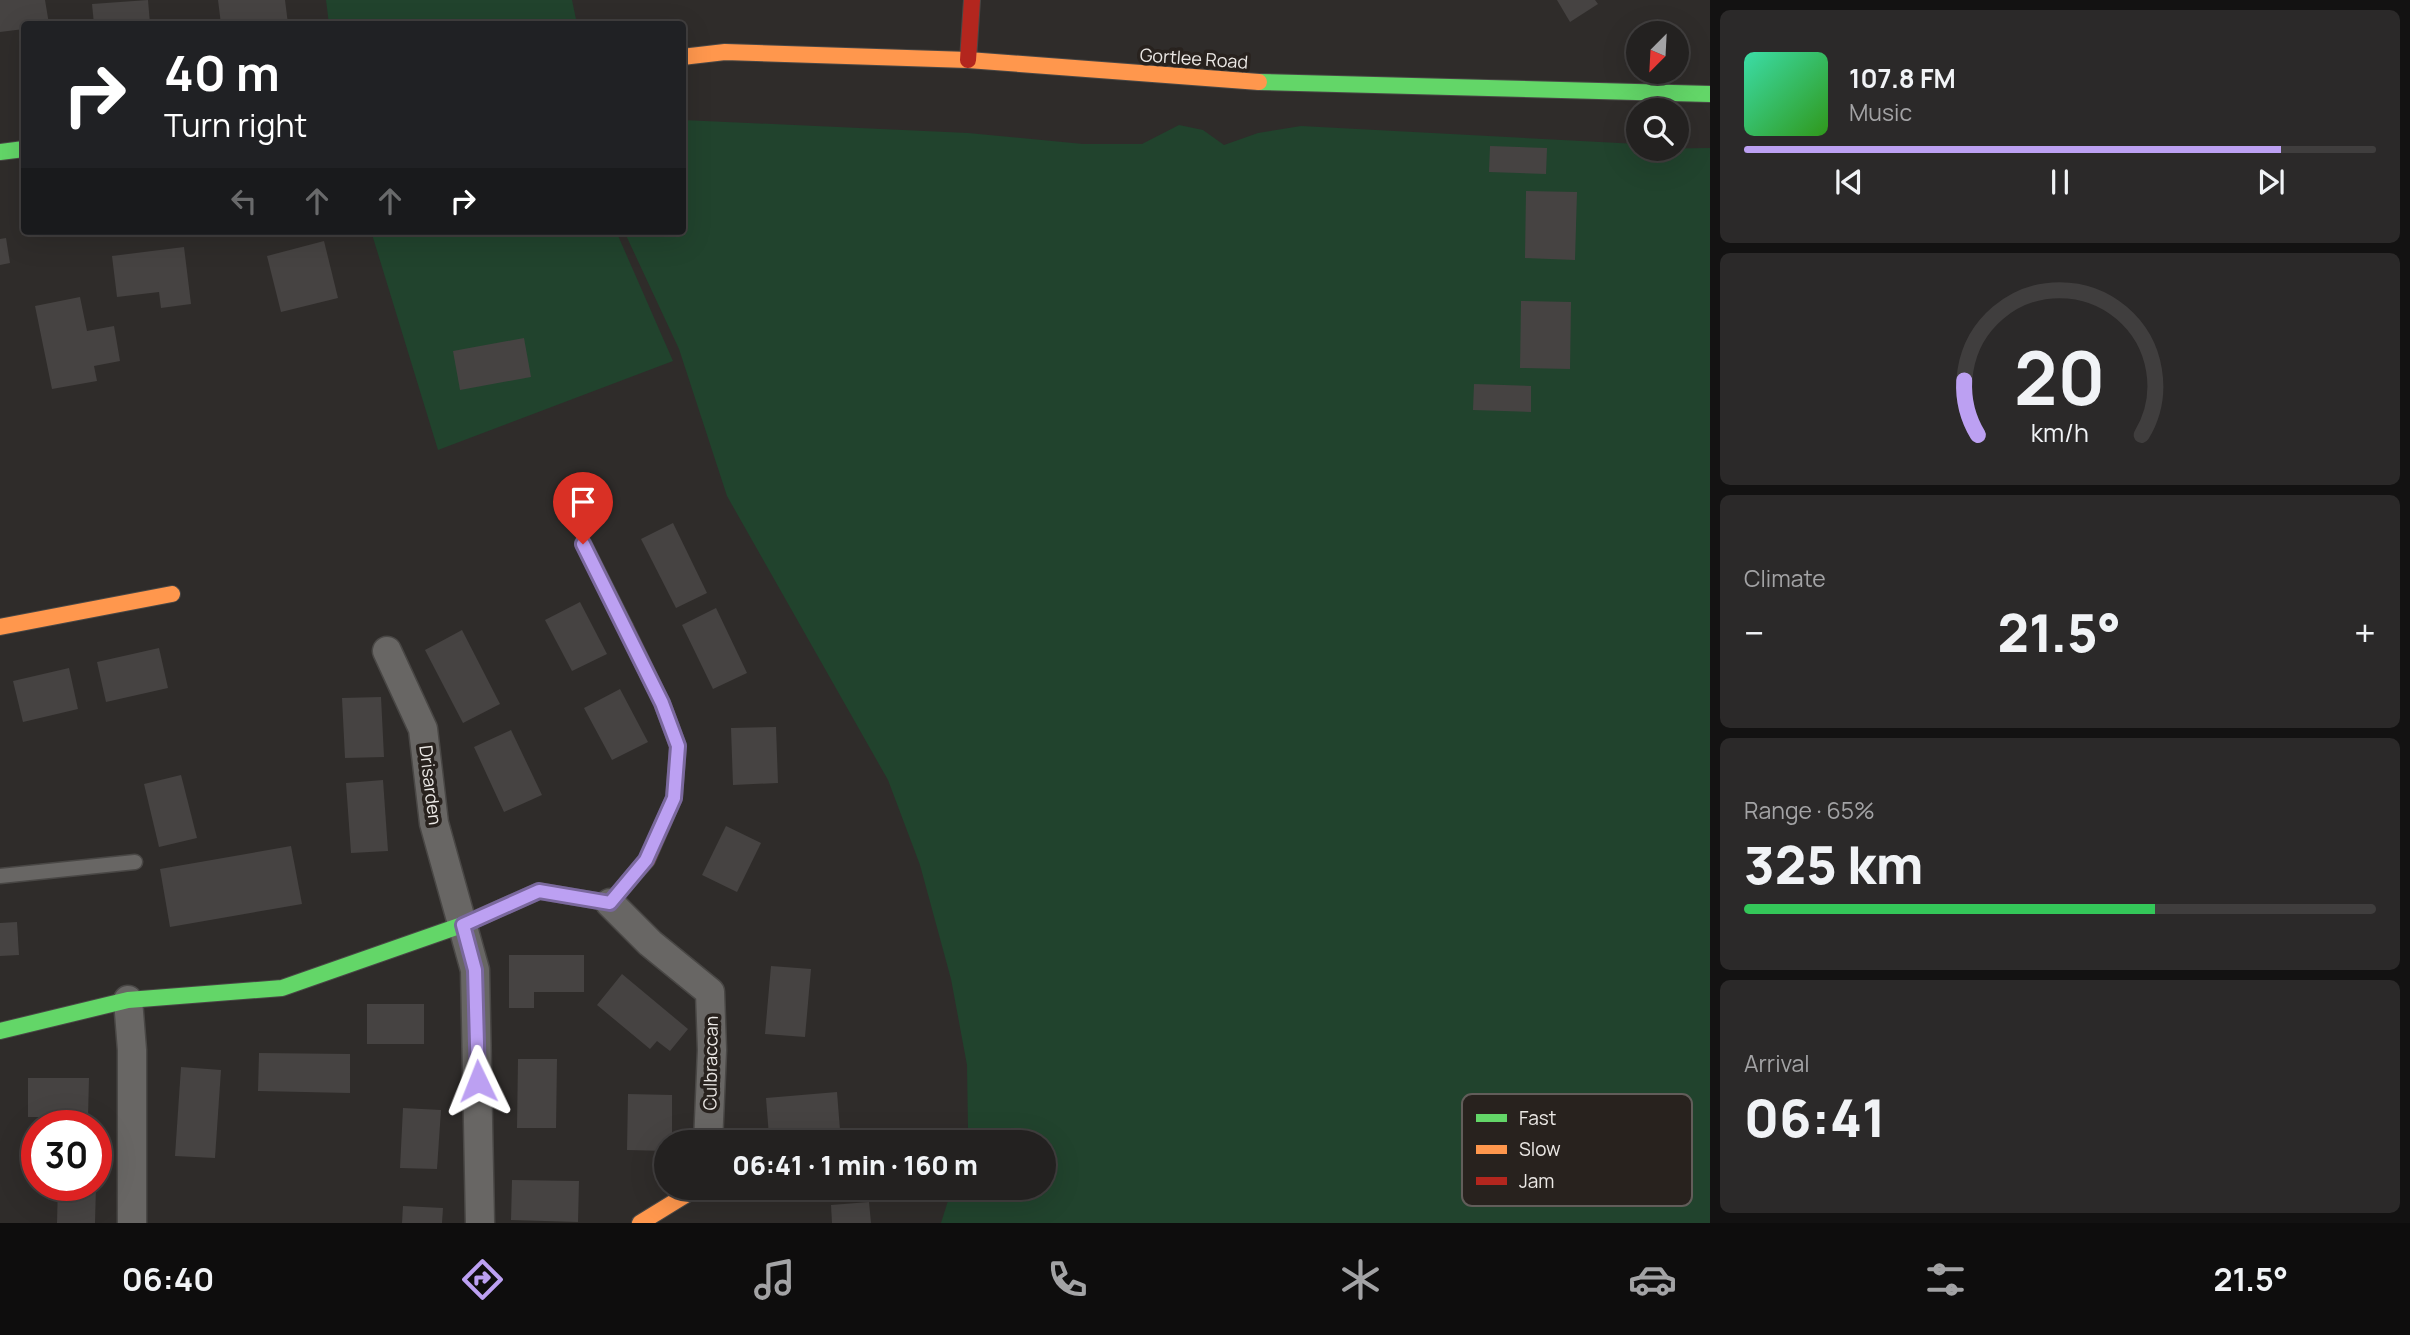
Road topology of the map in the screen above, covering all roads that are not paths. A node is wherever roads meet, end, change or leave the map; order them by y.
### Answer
1 (972, 0) edge
2 (686, 57) edge
3 (968, 60) junction
4 (1708, 91) edge
5 (21, 149) edge
6 (0, 152) edge
7 (583, 544) dead end
8 (172, 594) dead end
9 (0, 627) edge
10 (387, 650) dead end
11 (135, 862) dead end
12 (0, 876) edge
13 (610, 903) junction
14 (463, 925) junction
15 (128, 1000) junction
16 (0, 1031) edge
17 (709, 1130) edge
18 (677, 1200) edge
19 (132, 1223) edge
20 (480, 1223) edge
21 (640, 1223) edge

1 - 3 street
2 - 3 street, Gortlee Road
3 - 4 street, Gortlee Road
5 - 6 street
7 - 13 street
8 - 9 street
10 - 14 street, Drisarden
11 - 12 lane
13 - 14 street
13 - 17 street, Culbraccan
14 - 15 street
14 - 20 street, Drisarden
15 - 16 street
15 - 19 street
18 - 21 street

